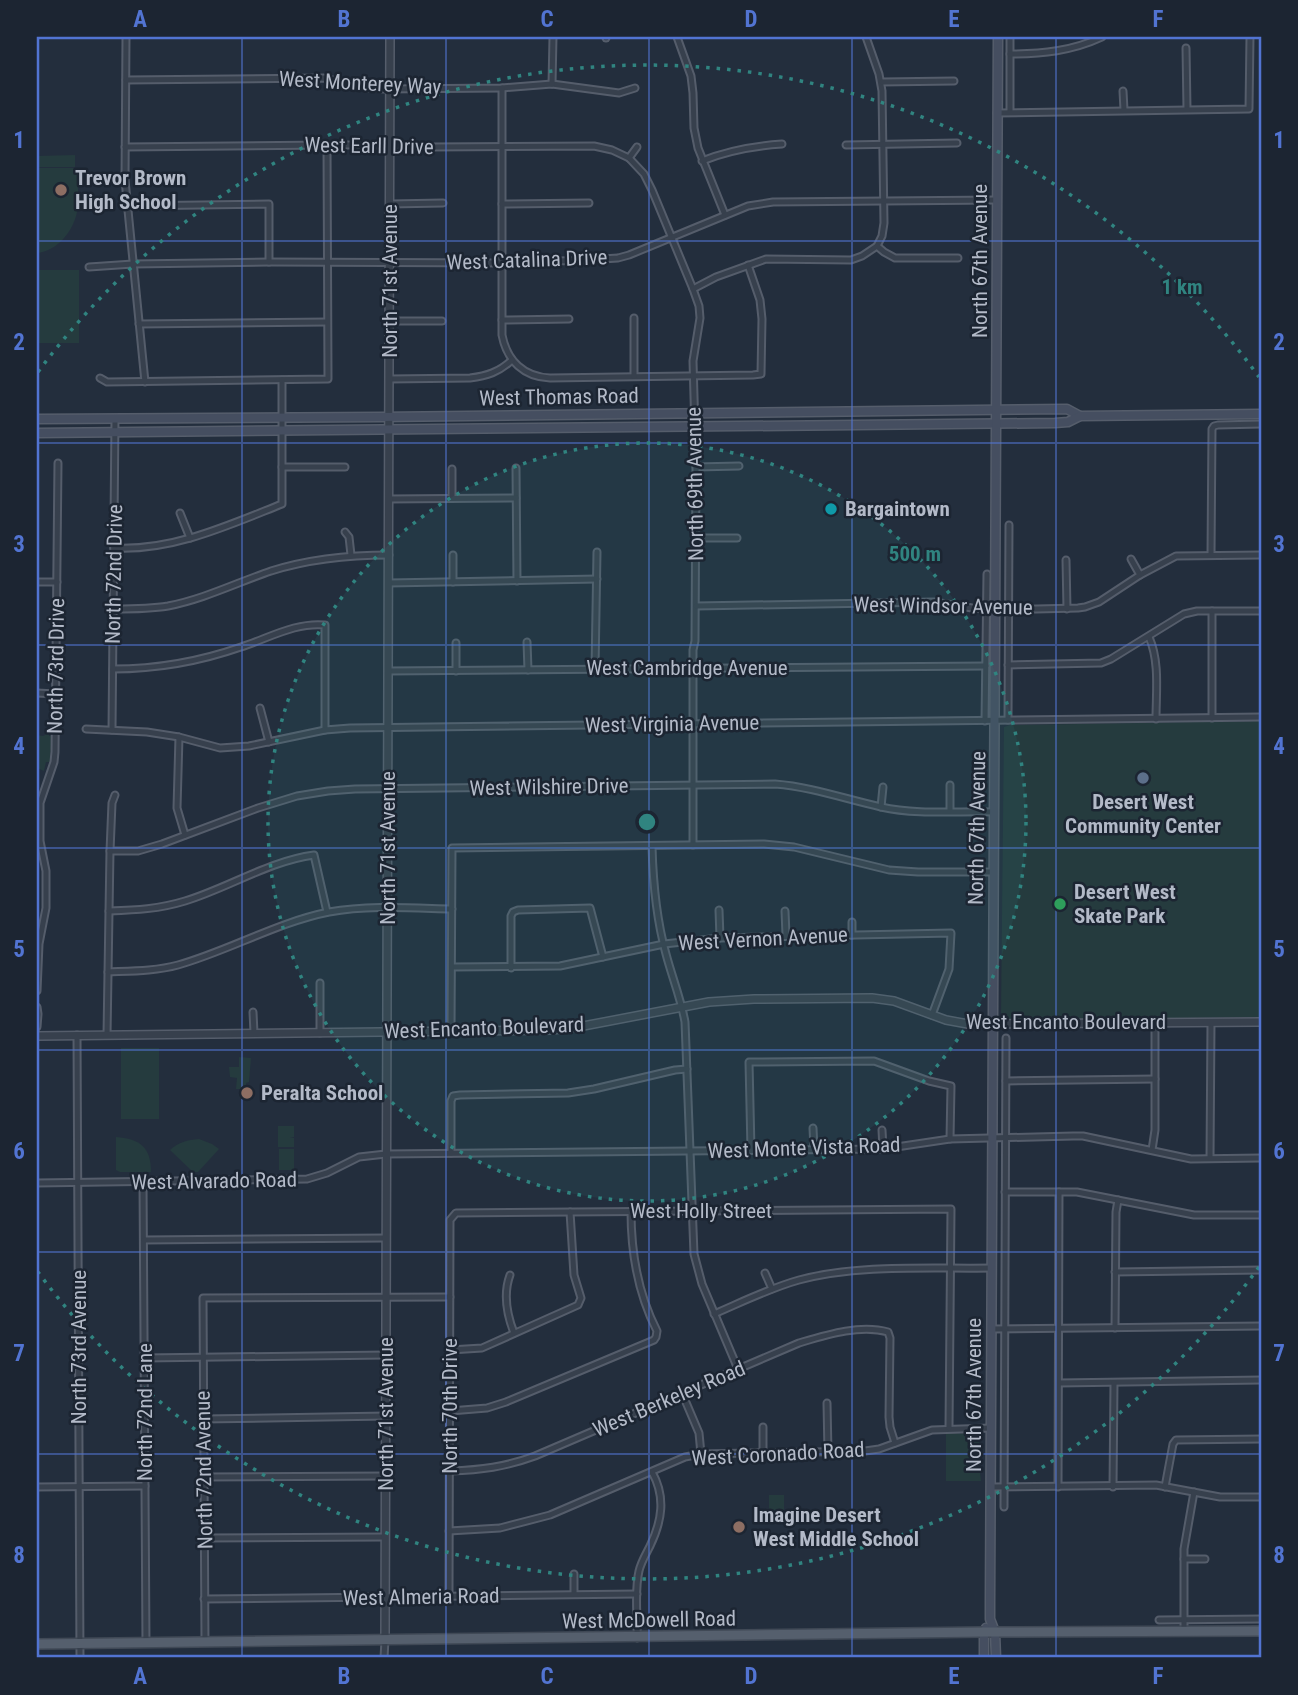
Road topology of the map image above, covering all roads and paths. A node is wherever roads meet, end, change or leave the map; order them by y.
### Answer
1 (126, 37) edge
2 (390, 37) edge
3 (553, 37) edge
4 (677, 37) edge
5 (866, 37) edge
6 (998, 37) edge
7 (1010, 37) edge
8 (1102, 37) edge
9 (1250, 37) edge
10 (1186, 48) dead end
11 (1010, 54) junction
12 (126, 80) junction
13 (954, 81) dead end
14 (881, 82) junction
15 (552, 84) junction
16 (390, 88) junction
17 (502, 88) junction
18 (635, 88) dead end
19 (1124, 91) dead end
20 (1187, 109) junction
21 (1124, 110) junction
22 (1010, 112) junction
23 (997, 113) junction
24 (957, 143) dead end
25 (782, 144) dead end
26 (883, 144) junction
27 (327, 145) junction
28 (390, 145) junction
29 (846, 145) dead end
30 (503, 146) junction
31 (125, 147) junction
32 (637, 147) dead end
33 (612, 150) joint
34 (629, 158) junction
35 (702, 161) junction
36 (998, 200) junction
37 (883, 201) junction
38 (443, 203) dead end
39 (589, 203) dead end
40 (390, 204) junction
41 (502, 204) junction
42 (128, 206) junction
43 (725, 215) junction
44 (671, 237) junction
45 (877, 246) junction
46 (958, 258) dead end
47 (269, 262) junction
48 (390, 262) junction
49 (327, 263) junction
50 (502, 263) junction
51 (133, 264) junction
52 (748, 265) junction
53 (89, 267) dead end
54 (693, 289) junction
55 (634, 318) dead end
56 (569, 319) dead end
57 (502, 320) junction
58 (390, 321) junction
59 (442, 321) dead end
60 (327, 322) junction
61 (139, 324) junction
62 (512, 360) junction
63 (634, 376) junction
64 (693, 376) junction
65 (100, 379) dead end
66 (390, 379) junction
67 (282, 380) junction
68 (145, 382) junction
69 (997, 410) junction
70 (694, 413) junction
71 (657, 414) junction
72 (1261, 414) edge
73 (557, 415) junction
74 (1080, 416) junction
75 (389, 417) junction
76 (282, 418) junction
77 (37, 419) edge
78 (115, 419) junction
79 (997, 424) junction
80 (1261, 424) edge
81 (694, 426) junction
82 (657, 427) junction
83 (557, 428) junction
84 (389, 430) junction
85 (282, 431) junction
86 (116, 432) junction
87 (37, 433) edge
88 (58, 463) dead end
89 (738, 466) dead end
90 (282, 467) junction
91 (345, 467) dead end
92 (696, 467) junction
93 (516, 468) dead end
94 (452, 469) dead end
95 (452, 498) junction
96 (516, 498) junction
97 (389, 499) junction
98 (180, 513) dead end
99 (1009, 525) dead end
100 (345, 532) dead end
101 (190, 538) junction
102 (696, 538) junction
103 (737, 538) dead end
104 (114, 548) junction
105 (597, 552) dead end
106 (351, 555) junction
107 (389, 555) junction
108 (453, 555) dead end
109 (1211, 555) junction
110 (1261, 555) edge
111 (1131, 559) dead end
112 (1066, 560) dead end
113 (987, 574) dead end
114 (1140, 575) junction
115 (597, 579) junction
116 (517, 581) junction
117 (37, 582) edge
118 (57, 582) junction
119 (453, 582) junction
120 (388, 583) junction
121 (696, 606) junction
122 (1067, 608) junction
123 (114, 609) junction
124 (986, 609) junction
125 (996, 610) junction
126 (1009, 610) junction
127 (1212, 611) junction
128 (1261, 611) edge
129 (1149, 637) junction
130 (527, 642) dead end
131 (456, 643) dead end
132 (1008, 665) junction
133 (986, 666) junction
134 (113, 668) junction
135 (693, 668) junction
136 (594, 669) junction
137 (528, 670) junction
138 (388, 671) junction
139 (456, 671) junction
140 (37, 693) edge
141 (56, 694) junction
142 (260, 708) dead end
143 (1212, 718) junction
144 (1261, 718) edge
145 (1156, 719) junction
146 (1008, 720) junction
147 (985, 721) junction
148 (996, 721) junction
149 (693, 724) junction
150 (388, 727) junction
151 (86, 729) dead end
152 (112, 730) junction
153 (325, 730) junction
154 (179, 737) junction
155 (269, 742) junction
156 (693, 785) junction
157 (950, 785) dead end
158 (883, 787) dead end
159 (388, 788) junction
160 (115, 795) dead end
161 (881, 807) junction
162 (950, 811) junction
163 (994, 812) junction
164 (185, 835) junction
165 (693, 845) junction
166 (652, 846) junction
167 (110, 851) junction
168 (993, 872) junction
169 (37, 880) edge
170 (46, 880) junction
171 (388, 908) junction
172 (452, 909) junction
173 (719, 910) dead end
174 (109, 911) junction
175 (785, 911) dead end
176 (327, 912) junction
177 (852, 922) dead end
178 (786, 935) junction
179 (852, 935) junction
180 (720, 938) junction
181 (664, 944) junction
182 (603, 957) junction
183 (452, 967) junction
184 (511, 968) junction
185 (108, 972) junction
186 (37, 980) edge
187 (320, 983) dead end
188 (37, 991) edge
189 (681, 1006) junction
190 (37, 1007) edge
191 (253, 1012) dead end
192 (932, 1015) junction
193 (1261, 1022) edge
194 (1155, 1023) junction
195 (1211, 1023) junction
196 (993, 1024) junction
197 (37, 1027) edge
198 (451, 1031) junction
199 (388, 1032) junction
200 (254, 1033) junction
201 (320, 1033) junction
202 (77, 1035) junction
203 (107, 1035) junction
204 (37, 1036) edge
205 (1006, 1038) dead end
206 (687, 1069) junction
207 (1155, 1079) junction
208 (1006, 1082) junction
209 (813, 1128) dead end
210 (882, 1130) dead end
211 (1006, 1137) junction
212 (993, 1138) junction
213 (950, 1139) junction
214 (814, 1149) junction
215 (883, 1149) junction
216 (690, 1150) junction
217 (751, 1150) junction
218 (1152, 1150) junction
219 (451, 1153) junction
220 (386, 1154) junction
221 (1210, 1158) junction
222 (1261, 1158) edge
223 (143, 1182) junction
224 (37, 1183) edge
225 (78, 1183) junction
226 (1005, 1192) junction
227 (1059, 1192) junction
228 (1118, 1200) junction
229 (631, 1211) junction
230 (691, 1211) junction
231 (570, 1212) junction
232 (1261, 1214) edge
233 (453, 1215) joint
234 (386, 1238) junction
235 (144, 1240) junction
236 (950, 1268) junction
237 (992, 1268) junction
238 (1261, 1270) edge
239 (1115, 1272) junction
240 (765, 1273) dead end
241 (510, 1275) dead end
242 (772, 1289) junction
243 (386, 1297) junction
244 (450, 1297) junction
245 (714, 1314) junction
246 (1261, 1326) edge
247 (1005, 1328) junction
248 (1058, 1328) junction
249 (1115, 1328) junction
250 (992, 1329) junction
251 (514, 1333) junction
252 (450, 1350) junction
253 (386, 1355) junction
254 (144, 1358) junction
255 (203, 1358) junction
256 (738, 1368) junction
257 (1261, 1380) edge
258 (1114, 1382) junction
259 (1059, 1383) junction
260 (682, 1393) junction
261 (827, 1403) dead end
262 (450, 1410) junction
263 (386, 1416) junction
264 (203, 1419) junction
265 (763, 1427) dead end
266 (948, 1428) junction
267 (991, 1428) junction
268 (1261, 1439) edge
269 (895, 1443) junction
270 (828, 1453) junction
271 (701, 1454) junction
272 (763, 1454) junction
273 (450, 1471) junction
274 (652, 1472) junction
275 (385, 1476) junction
276 (204, 1477) junction
277 (80, 1486) junction
278 (145, 1486) junction
279 (1113, 1486) junction
280 (37, 1487) edge
281 (991, 1487) junction
282 (1004, 1487) junction
283 (1058, 1487) junction
284 (1165, 1487) junction
285 (1194, 1492) junction
286 (1261, 1497) edge
287 (1004, 1507) dead end
288 (449, 1531) junction
289 (385, 1537) junction
290 (204, 1538) junction
291 (1184, 1559) junction
292 (1205, 1559) dead end
293 (573, 1574) dead end
294 (574, 1594) junction
295 (637, 1594) junction
296 (449, 1596) junction
297 (385, 1598) junction
298 (204, 1599) junction
299 (990, 1619) junction
300 (1261, 1619) edge
301 (1159, 1620) dead end
302 (1184, 1620) junction
303 (1261, 1631) edge
304 (984, 1632) junction
305 (995, 1632) junction
306 (1184, 1632) junction
307 (637, 1638) junction
308 (385, 1640) junction
309 (205, 1642) junction
310 (146, 1643) junction
311 (37, 1644) edge
312 (81, 1644) junction
313 (80, 1658) edge
314 (384, 1658) edge
315 (984, 1658) edge
316 (996, 1658) edge

1 - 12 street
2 - 16 street, North 71st Avenue
3 - 15 street
4 - 35 street
5 - 14 street
6 - 23 main road, North 67th Avenue
7 - 11 street
8 - 11 street
9 - 20 street
10 - 20 street
11 - 22 street
12 - 16 street, West Monterey Way
12 - 31 street
13 - 14 street
14 - 26 street
15 - 17 street, West Monterey Way
15 - 18 street, West Monterey Way
16 - 17 street, West Monterey Way
16 - 28 street, North 71st Avenue
17 - 30 street
19 - 21 street
20 - 21 street
21 - 22 street
22 - 23 street
23 - 36 main road, North 67th Avenue
24 - 26 street
25 - 35 street
26 - 29 street
26 - 37 street
27 - 28 street, West Earll Drive
27 - 31 street, West Earll Drive
27 - 49 street
28 - 30 street, West Earll Drive
28 - 40 street, North 71st Avenue
30 - 33 street, West Earll Drive
30 - 41 street
31 - 42 street
32 - 34 street
33 - 34 street, North 69th Avenue
34 - 44 street, North 69th Avenue
35 - 43 street
36 - 37 street, West Catalina Drive
36 - 69 main road, North 67th Avenue
37 - 43 street, West Catalina Drive
37 - 45 street
38 - 40 street
39 - 41 street
40 - 48 street, North 71st Avenue
41 - 50 street
42 - 47 street
42 - 51 street
43 - 44 street, West Catalina Drive
44 - 50 street, West Catalina Drive
44 - 54 street, North 69th Avenue
45 - 46 street
45 - 52 street
47 - 49 street, West Catalina Drive
47 - 51 street, West Catalina Drive
48 - 49 street, West Catalina Drive
48 - 50 street, West Catalina Drive
48 - 58 street, North 71st Avenue
49 - 60 street
50 - 57 street
51 - 53 street, West Catalina Drive
51 - 61 street
52 - 54 street
52 - 64 street
54 - 64 street, North 69th Avenue
55 - 63 street
56 - 57 street
57 - 62 street
58 - 59 street
58 - 66 street, North 71st Avenue
60 - 61 street
60 - 67 street
61 - 68 street
62 - 63 street
62 - 66 street
63 - 64 street
64 - 70 street, North 69th Avenue
65 - 68 street
66 - 75 street, North 71st Avenue
67 - 68 street
67 - 76 street
69 - 70 main road, West Thomas Road
69 - 74 main road, West Thomas Road
69 - 79 main road, North 67th Avenue
70 - 71 main road, West Thomas Road
70 - 81 street, North 69th Avenue
71 - 73 main road, West Thomas Road
71 - 82 main road
72 - 74 main road, West Thomas Road
73 - 75 main road, West Thomas Road
73 - 83 main road
74 - 79 main road, West Thomas Road
75 - 76 main road, West Thomas Road
75 - 84 street, North 71st Avenue
76 - 78 main road, West Thomas Road
76 - 85 street
77 - 78 main road, West Thomas Road
78 - 86 street, North 72nd Drive
79 - 81 main road, West Thomas Road
79 - 125 main road, North 67th Avenue
80 - 109 street
81 - 82 main road, West Thomas Road
81 - 92 street, North 69th Avenue
82 - 83 main road, West Thomas Road
83 - 84 main road, West Thomas Road
84 - 85 main road, West Thomas Road
84 - 97 street, North 71st Avenue
85 - 86 main road, West Thomas Road
85 - 90 street
86 - 87 main road, West Thomas Road
86 - 104 street, North 72nd Drive
88 - 118 street, North 73rd Drive
89 - 92 street
90 - 91 street
90 - 101 street
92 - 102 street, North 69th Avenue
93 - 96 street
94 - 95 street
95 - 96 street
95 - 97 street
96 - 116 street
97 - 107 street, North 71st Avenue
98 - 101 street
99 - 126 street
100 - 106 street
101 - 104 street
102 - 103 street
102 - 121 street, North 69th Avenue
104 - 123 street, North 72nd Drive
105 - 115 street
106 - 107 street
106 - 123 street
107 - 120 street, North 71st Avenue
108 - 119 street
109 - 110 street, West Windsor Avenue
109 - 114 street, West Windsor Avenue
111 - 114 street
112 - 122 street
113 - 124 street, North 67th Avenue
114 - 122 street, West Windsor Avenue
115 - 116 street
115 - 136 street
116 - 119 street
117 - 118 street
118 - 141 street, North 73rd Drive
119 - 120 street
120 - 138 street, North 71st Avenue
121 - 124 street, West Windsor Avenue
121 - 135 street, North 69th Avenue
122 - 126 street, West Windsor Avenue
123 - 134 street, North 72nd Drive
124 - 125 street, West Windsor Avenue
124 - 133 street, North 67th Avenue
125 - 126 street, West Windsor Avenue
125 - 148 main road, North 67th Avenue
126 - 132 street
127 - 128 street
127 - 129 street
127 - 143 street
129 - 132 street
129 - 145 street
130 - 137 street
131 - 139 street
132 - 146 street
133 - 135 street, West Cambridge Avenue
133 - 147 street, North 67th Avenue
134 - 152 street, North 72nd Drive
134 - 153 street
135 - 136 street, West Cambridge Avenue
135 - 149 street, North 69th Avenue
136 - 137 street, West Cambridge Avenue
137 - 139 street, West Cambridge Avenue
138 - 139 street, West Cambridge Avenue
138 - 150 street, North 71st Avenue
140 - 141 street
141 - 170 street, North 73rd Drive
142 - 155 street
143 - 144 street, West Virginia Avenue
143 - 145 street, West Virginia Avenue
145 - 146 street, West Virginia Avenue
146 - 148 street, West Virginia Avenue
147 - 148 street, West Virginia Avenue
147 - 149 street, West Virginia Avenue
148 - 163 main road, North 67th Avenue
149 - 150 street, West Virginia Avenue
149 - 156 street, North 69th Avenue
150 - 153 street, West Virginia Avenue
150 - 159 street, North 71st Avenue
151 - 152 street, West Virginia Avenue
152 - 154 street, West Virginia Avenue
153 - 155 street, West Virginia Avenue
154 - 155 street, West Virginia Avenue
154 - 164 street
156 - 159 street, West Wilshire Drive
156 - 161 street, West Wilshire Drive
156 - 165 street, North 69th Avenue
157 - 162 street
158 - 161 street
159 - 164 street, West Wilshire Drive
159 - 171 street, North 71st Avenue
160 - 167 street
161 - 162 street, West Wilshire Drive
162 - 163 street, West Wilshire Drive
163 - 168 main road, North 67th Avenue
164 - 167 street, West Wilshire Drive
165 - 166 street
165 - 168 street
166 - 172 street
166 - 181 street
167 - 174 street
168 - 196 main road, North 67th Avenue
169 - 170 street
170 - 186 street, North 73rd Drive
171 - 172 street
171 - 176 street
171 - 199 street, North 71st Avenue
172 - 183 street
173 - 180 street
174 - 176 street
174 - 185 street
175 - 178 street
176 - 185 street
177 - 179 street
178 - 179 street, West Vernon Avenue
178 - 180 street, West Vernon Avenue
179 - 192 street, West Vernon Avenue
180 - 181 street, West Vernon Avenue
181 - 182 street, West Vernon Avenue
181 - 189 street
182 - 184 street, West Vernon Avenue
182 - 184 street
183 - 184 street, West Vernon Avenue
183 - 198 street
185 - 203 street
186 - 188 street, North 73rd Drive
187 - 201 street
189 - 192 street, West Encanto Boulevard
189 - 198 street, West Encanto Boulevard
189 - 206 street
190 - 197 street
191 - 200 street
192 - 196 street, West Encanto Boulevard
193 - 195 street, West Encanto Boulevard
194 - 195 street, West Encanto Boulevard
194 - 196 street, West Encanto Boulevard
194 - 207 street
195 - 221 street
196 - 212 main road, North 67th Avenue
198 - 199 street, West Encanto Boulevard
199 - 201 street, West Encanto Boulevard
199 - 220 street, North 71st Avenue
200 - 201 street, West Encanto Boulevard
200 - 203 street, West Encanto Boulevard
202 - 203 street, West Encanto Boulevard
202 - 204 street, West Encanto Boulevard
202 - 225 street, North 73rd Avenue
205 - 208 street, North 67th Avenue
206 - 216 street
206 - 219 street
207 - 208 street
207 - 218 street
208 - 211 street, North 67th Avenue
209 - 214 street
210 - 215 street
211 - 212 street, West Monte Vista Road
211 - 218 street, West Monte Vista Road
211 - 226 street, North 67th Avenue
212 - 213 street, West Monte Vista Road
212 - 237 main road, North 67th Avenue
213 - 215 street, West Monte Vista Road
213 - 217 street
214 - 215 street, West Monte Vista Road
214 - 217 street, West Monte Vista Road
216 - 217 street, West Monte Vista Road
216 - 219 street, West Monte Vista Road
216 - 230 street
218 - 221 street, West Monte Vista Road
219 - 220 street, West Monte Vista Road
220 - 223 street, West Alvarado Road
220 - 234 street, North 71st Avenue
221 - 222 street, West Monte Vista Road
223 - 225 street, West Alvarado Road
223 - 235 street, North 72nd Lane
224 - 225 street, West Alvarado Road
225 - 277 street, North 73rd Avenue
226 - 227 street
226 - 247 street, North 67th Avenue
227 - 228 street
227 - 248 street
228 - 232 street
228 - 239 street
229 - 230 street, West Holly Street
229 - 231 street, West Holly Street
229 - 262 street
230 - 236 street, West Holly Street
230 - 245 street
231 - 233 street, West Holly Street
231 - 251 street
233 - 244 street, North 70th Drive
234 - 235 street
234 - 243 street, North 71st Avenue
235 - 254 street, North 72nd Lane
236 - 237 street
236 - 242 street
236 - 266 street
237 - 250 main road, North 67th Avenue
238 - 239 street
239 - 249 street
240 - 242 street
241 - 251 street
242 - 245 street
243 - 244 street
243 - 253 street, North 71st Avenue
243 - 255 street, North 72nd Avenue
244 - 252 street, North 70th Drive
245 - 256 street
246 - 249 street
247 - 248 street
247 - 250 street
247 - 282 street, North 67th Avenue
248 - 249 street
248 - 259 street
250 - 267 main road, North 67th Avenue
251 - 252 street
252 - 262 street, North 70th Drive
253 - 255 street
253 - 263 street, North 71st Avenue
254 - 255 street
254 - 278 street, North 72nd Lane
255 - 264 street, North 72nd Avenue
256 - 260 street, West Berkeley Road
256 - 269 street, West Berkeley Road
257 - 258 street
258 - 259 street
258 - 279 street
259 - 283 street
260 - 271 street
260 - 273 street, West Berkeley Road
261 - 270 street
262 - 273 street, North 70th Drive
263 - 264 street
263 - 275 street, North 71st Avenue
264 - 276 street, North 72nd Avenue
265 - 272 street
266 - 267 street, West Coronado Road
266 - 269 street, West Coronado Road
267 - 281 main road, North 67th Avenue
268 - 284 street
269 - 270 street, West Coronado Road
270 - 272 street, West Coronado Road
271 - 272 street, West Coronado Road
271 - 274 street, West Coronado Road
273 - 288 street, North 70th Drive
274 - 288 street, West Coronado Road
274 - 295 street
275 - 276 street
275 - 289 street, North 71st Avenue
276 - 290 street, North 72nd Avenue
277 - 278 street
277 - 280 street
277 - 312 street, North 73rd Avenue
278 - 310 street, North 72nd Lane
279 - 283 street
279 - 284 street
281 - 282 street
281 - 299 main road, North 67th Avenue
282 - 283 street
282 - 287 street, North 67th Avenue
284 - 285 street
285 - 286 street
285 - 291 street
288 - 296 street, North 70th Drive
289 - 290 street
289 - 297 street, North 71st Avenue
290 - 298 street, North 72nd Avenue
291 - 292 street
291 - 302 street
293 - 294 street
294 - 295 street, West Almeria Road
294 - 296 street, West Almeria Road
295 - 307 street
296 - 297 street, West Almeria Road
297 - 298 street, West Almeria Road
297 - 308 street, North 71st Avenue
298 - 309 street, North 72nd Avenue
299 - 304 main road, North 67th Avenue
299 - 305 main road, North 67th Avenue
300 - 302 street
301 - 302 street
302 - 306 street
303 - 306 main road, West McDowell Road
304 - 305 main road, West McDowell Road
304 - 307 main road, West McDowell Road
304 - 315 main road, North 67th Avenue
305 - 306 main road, West McDowell Road
305 - 316 main road, North 67th Avenue
307 - 308 main road, West McDowell Road
308 - 309 main road, West McDowell Road
308 - 314 street, North 71st Avenue
309 - 310 main road, West McDowell Road
310 - 312 main road, West McDowell Road
311 - 312 main road, West McDowell Road
312 - 313 street, North 73rd Avenue

